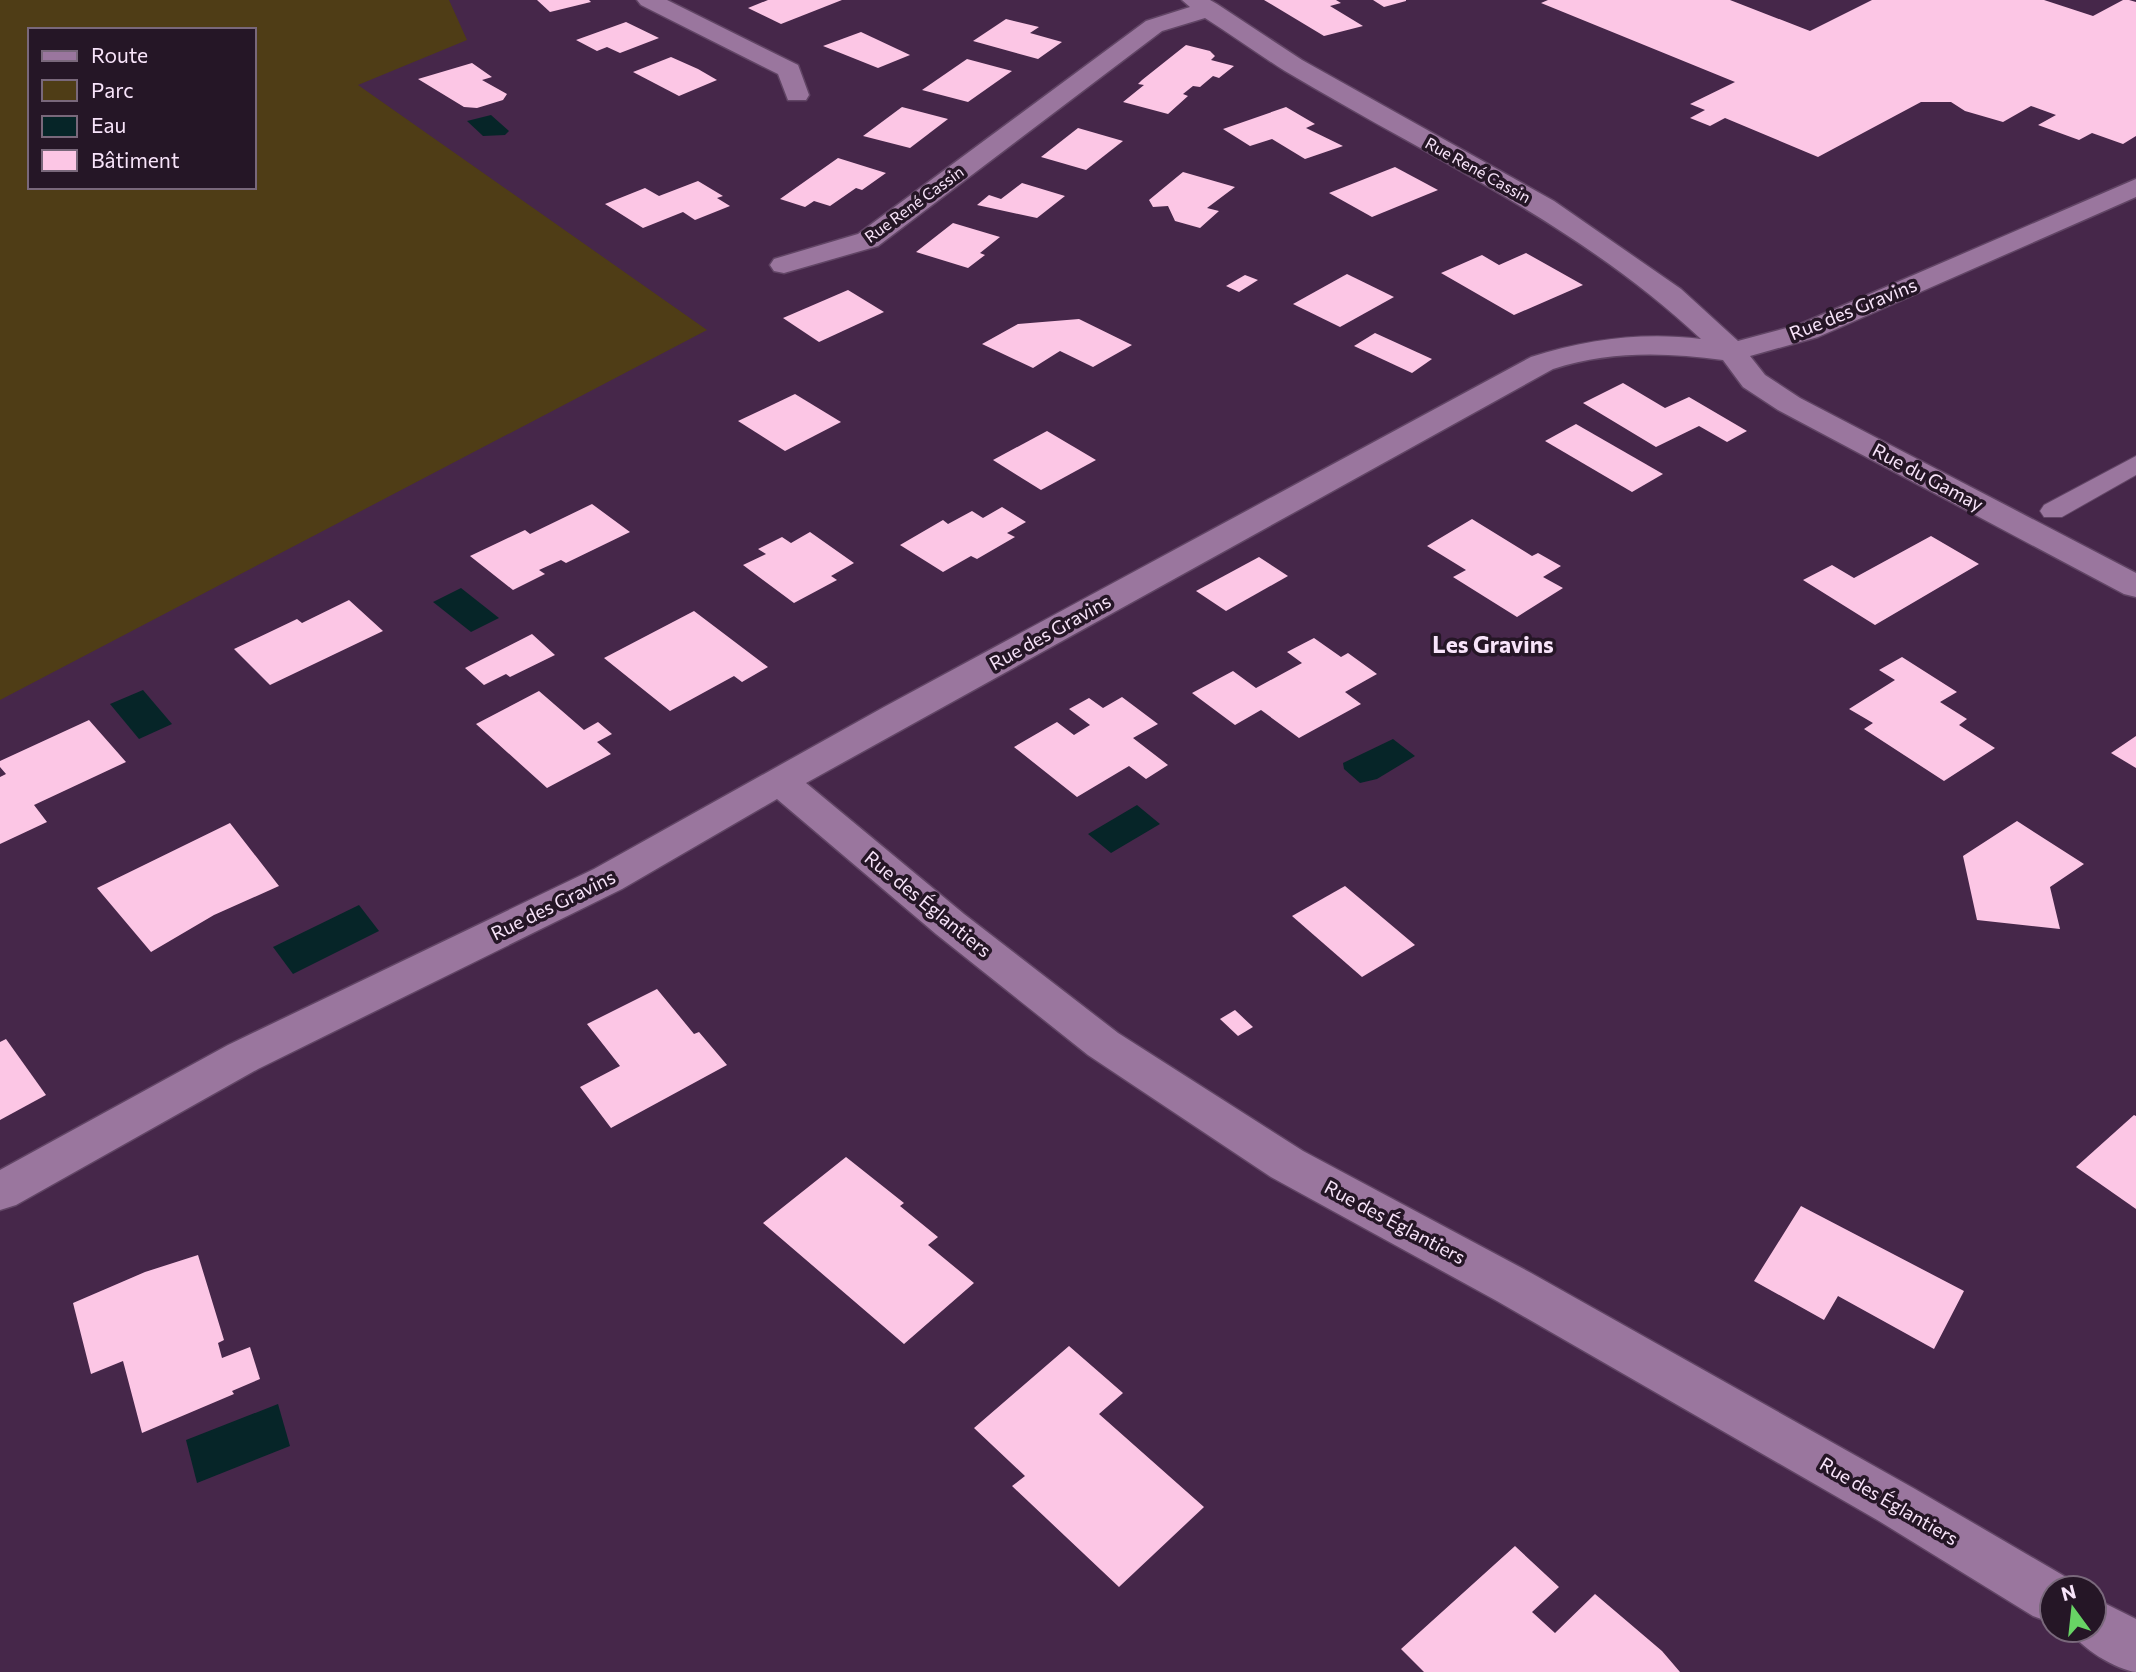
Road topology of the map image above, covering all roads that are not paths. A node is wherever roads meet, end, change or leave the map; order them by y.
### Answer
1 (649, 0) edge
2 (1201, 5) edge
3 (797, 95) dead end
4 (2136, 187) edge
5 (784, 265) dead end
6 (1731, 352) junction
7 (2136, 464) edge
8 (2053, 511) dead end
9 (2136, 587) edge
10 (782, 783) junction
11 (0, 1192) edge
12 (2038, 1590) edge
13 (2108, 1631) edge
14 (2136, 1648) edge

1 - 3 street
2 - 5 street, Rue René Cassin
2 - 6 street, Rue René Cassin
4 - 6 street, Rue des Gravins
6 - 9 street, Rue du Gamay
6 - 10 street, Rue des Gravins
7 - 8 lane
10 - 11 street, Rue des Gravins
10 - 12 street, Rue des Églantiers
13 - 14 street

